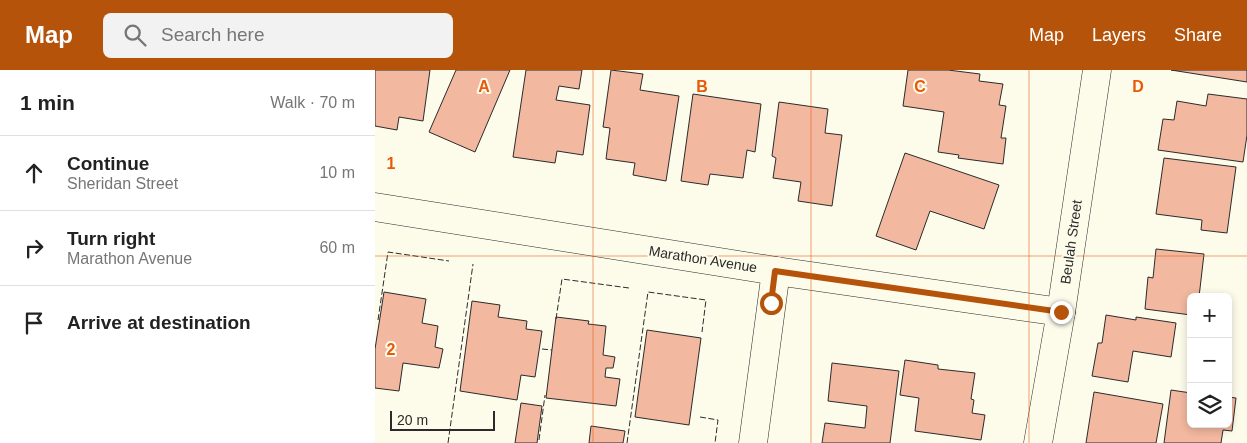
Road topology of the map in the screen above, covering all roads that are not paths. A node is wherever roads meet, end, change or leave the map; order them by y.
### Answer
1 (1097, 70) edge
2 (375, 208) edge
3 (775, 271) junction
4 (1061, 312) junction
5 (753, 443) edge
6 (1038, 443) edge

1 - 4 street, Beulah Street
2 - 3 street, Marathon Avenue
3 - 4 street, Marathon Avenue
3 - 5 street
4 - 6 street, Beulah Street

